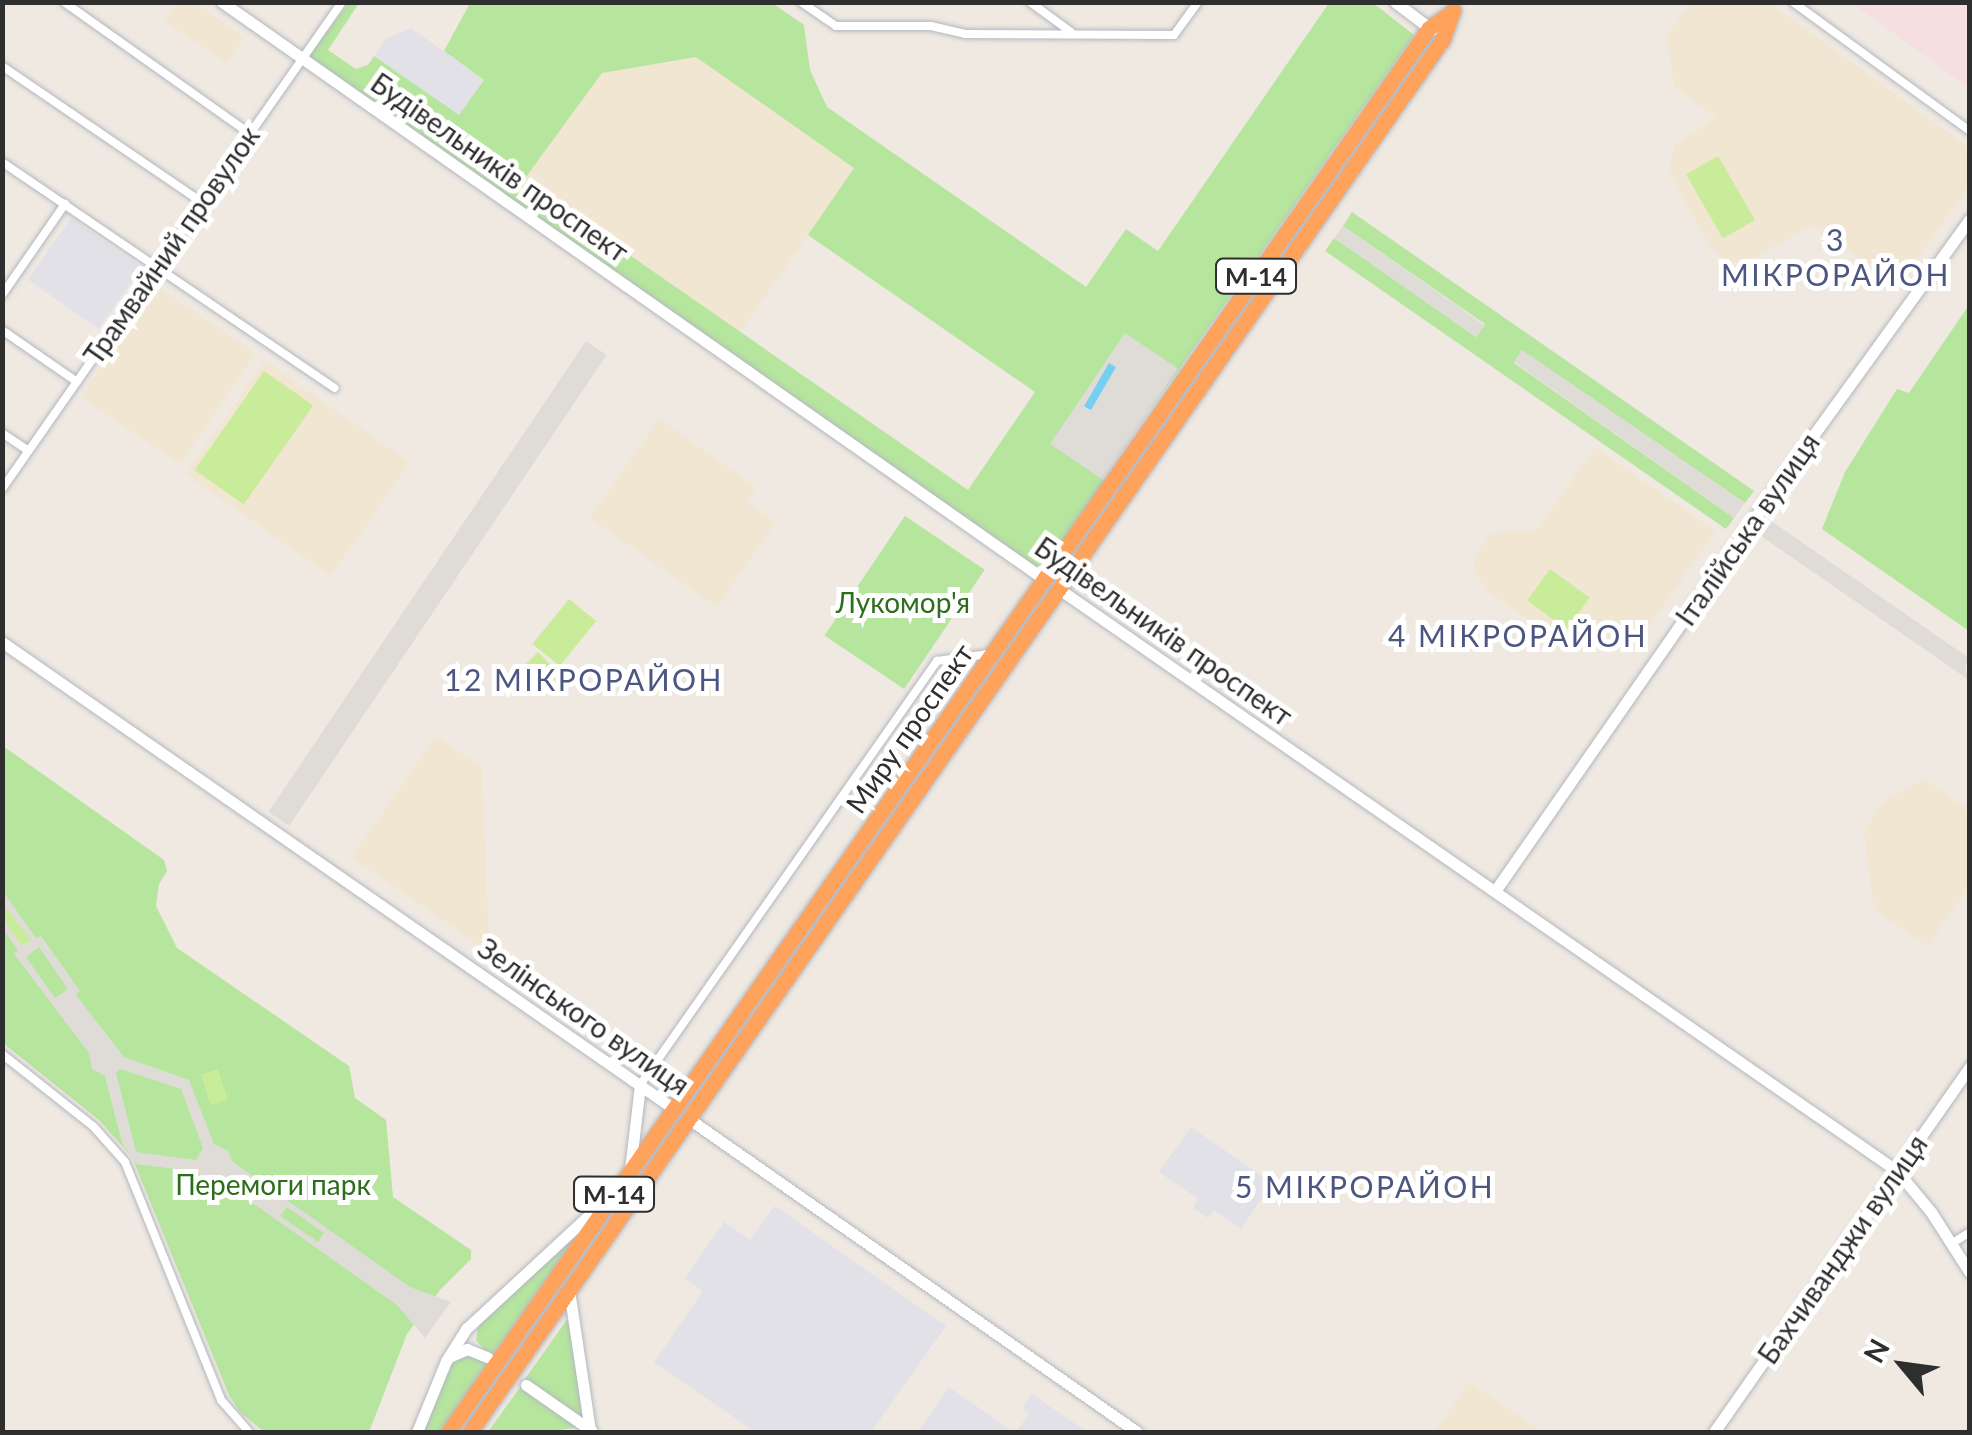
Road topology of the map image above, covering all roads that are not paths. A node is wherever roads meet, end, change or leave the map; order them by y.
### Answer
1 (64, 2) edge
2 (222, 2) edge
3 (342, 2) edge
4 (801, 2) edge
5 (1030, 2) edge
6 (1198, 2) edge
7 (1395, 2) edge
8 (1793, 2) edge
9 (1456, 7) edge
10 (1429, 28) junction
11 (1071, 32) junction
12 (1443, 39) junction
13 (301, 58) junction
14 (2, 66) edge
15 (1970, 132) edge
16 (249, 133) junction
17 (2, 162) edge
18 (201, 202) junction
19 (65, 204) junction
20 (1970, 219) edge
21 (156, 266) junction
22 (2, 295) edge
23 (2, 330) edge
24 (77, 382) junction
25 (334, 388) dead end
26 (2, 433) edge
27 (29, 451) junction
28 (2, 489) edge
29 (1044, 578) junction
30 (1059, 589) junction
31 (2, 642) edge
32 (992, 654) junction
33 (1495, 891) junction
34 (2, 1054) edge
35 (1970, 1066) edge
36 (640, 1085) junction
37 (674, 1109) junction
38 (689, 1119) junction
39 (1897, 1170) junction
40 (630, 1172) junction
41 (620, 1187) junction
42 (1970, 1232) edge
43 (1952, 1244) junction
44 (1970, 1273) edge
45 (570, 1290) junction
46 (476, 1318) junction
47 (446, 1360) junction
48 (526, 1384) dead end
49 (592, 1431) edge
50 (249, 1432) edge
51 (416, 1432) edge
52 (448, 1432) edge
53 (470, 1432) edge
54 (572, 1432) edge
55 (1137, 1432) edge
56 (1714, 1432) edge

1 - 16 street
2 - 13 street, Будівельників проспект
3 - 13 street, Трамвайний провулок
4 - 11 street
5 - 11 street
6 - 11 street
7 - 10 street
8 - 15 street
9 - 10 highway, Миру проспект / М-14
9 - 12 highway, Миру проспект / М-14
10 - 12 street
10 - 29 highway, Миру проспект / М-14
12 - 30 highway, Миру проспект / М-14
13 - 16 street, Трамвайний провулок
13 - 29 street, Будівельників проспект
14 - 18 street
16 - 18 street, Трамвайний провулок
17 - 19 street
18 - 21 street, Трамвайний провулок
19 - 21 street
19 - 22 street
20 - 33 street, Італійська вулиця
21 - 24 street, Трамвайний провулок
21 - 25 street
23 - 24 street
24 - 27 street, Трамвайний провулок
26 - 27 street
27 - 28 street, Трамвайний провулок
29 - 30 highway, Будівельників проспект
29 - 32 highway, Миру проспект / М-14
30 - 33 street, Будівельників проспект
30 - 38 highway, Миру проспект / М-14
31 - 36 street, Зелінського вулиця
32 - 36 street
32 - 37 highway, Миру проспект / М-14
33 - 39 street, Будівельників проспект
34 - 50 street
35 - 39 street, Бахчиванджи вулиця
36 - 37 street, Зелінського вулиця
36 - 40 street
37 - 38 highway, Зелінського вулиця
37 - 40 highway, Миру проспект / М-14
38 - 45 highway, Миру проспект / М-14
38 - 55 street, Зелінського вулиця
39 - 43 street, Будівельників проспект
39 - 56 street, Бахчиванджи вулиця
40 - 41 highway, Миру проспект / М-14
41 - 46 street
41 - 52 highway, Миру проспект / М-14
42 - 43 street
43 - 44 street, Будівельників проспект
45 - 49 street
45 - 53 highway, Миру проспект / М-14
46 - 47 street
46 - 47 street
47 - 51 street
48 - 49 street
49 - 54 street

